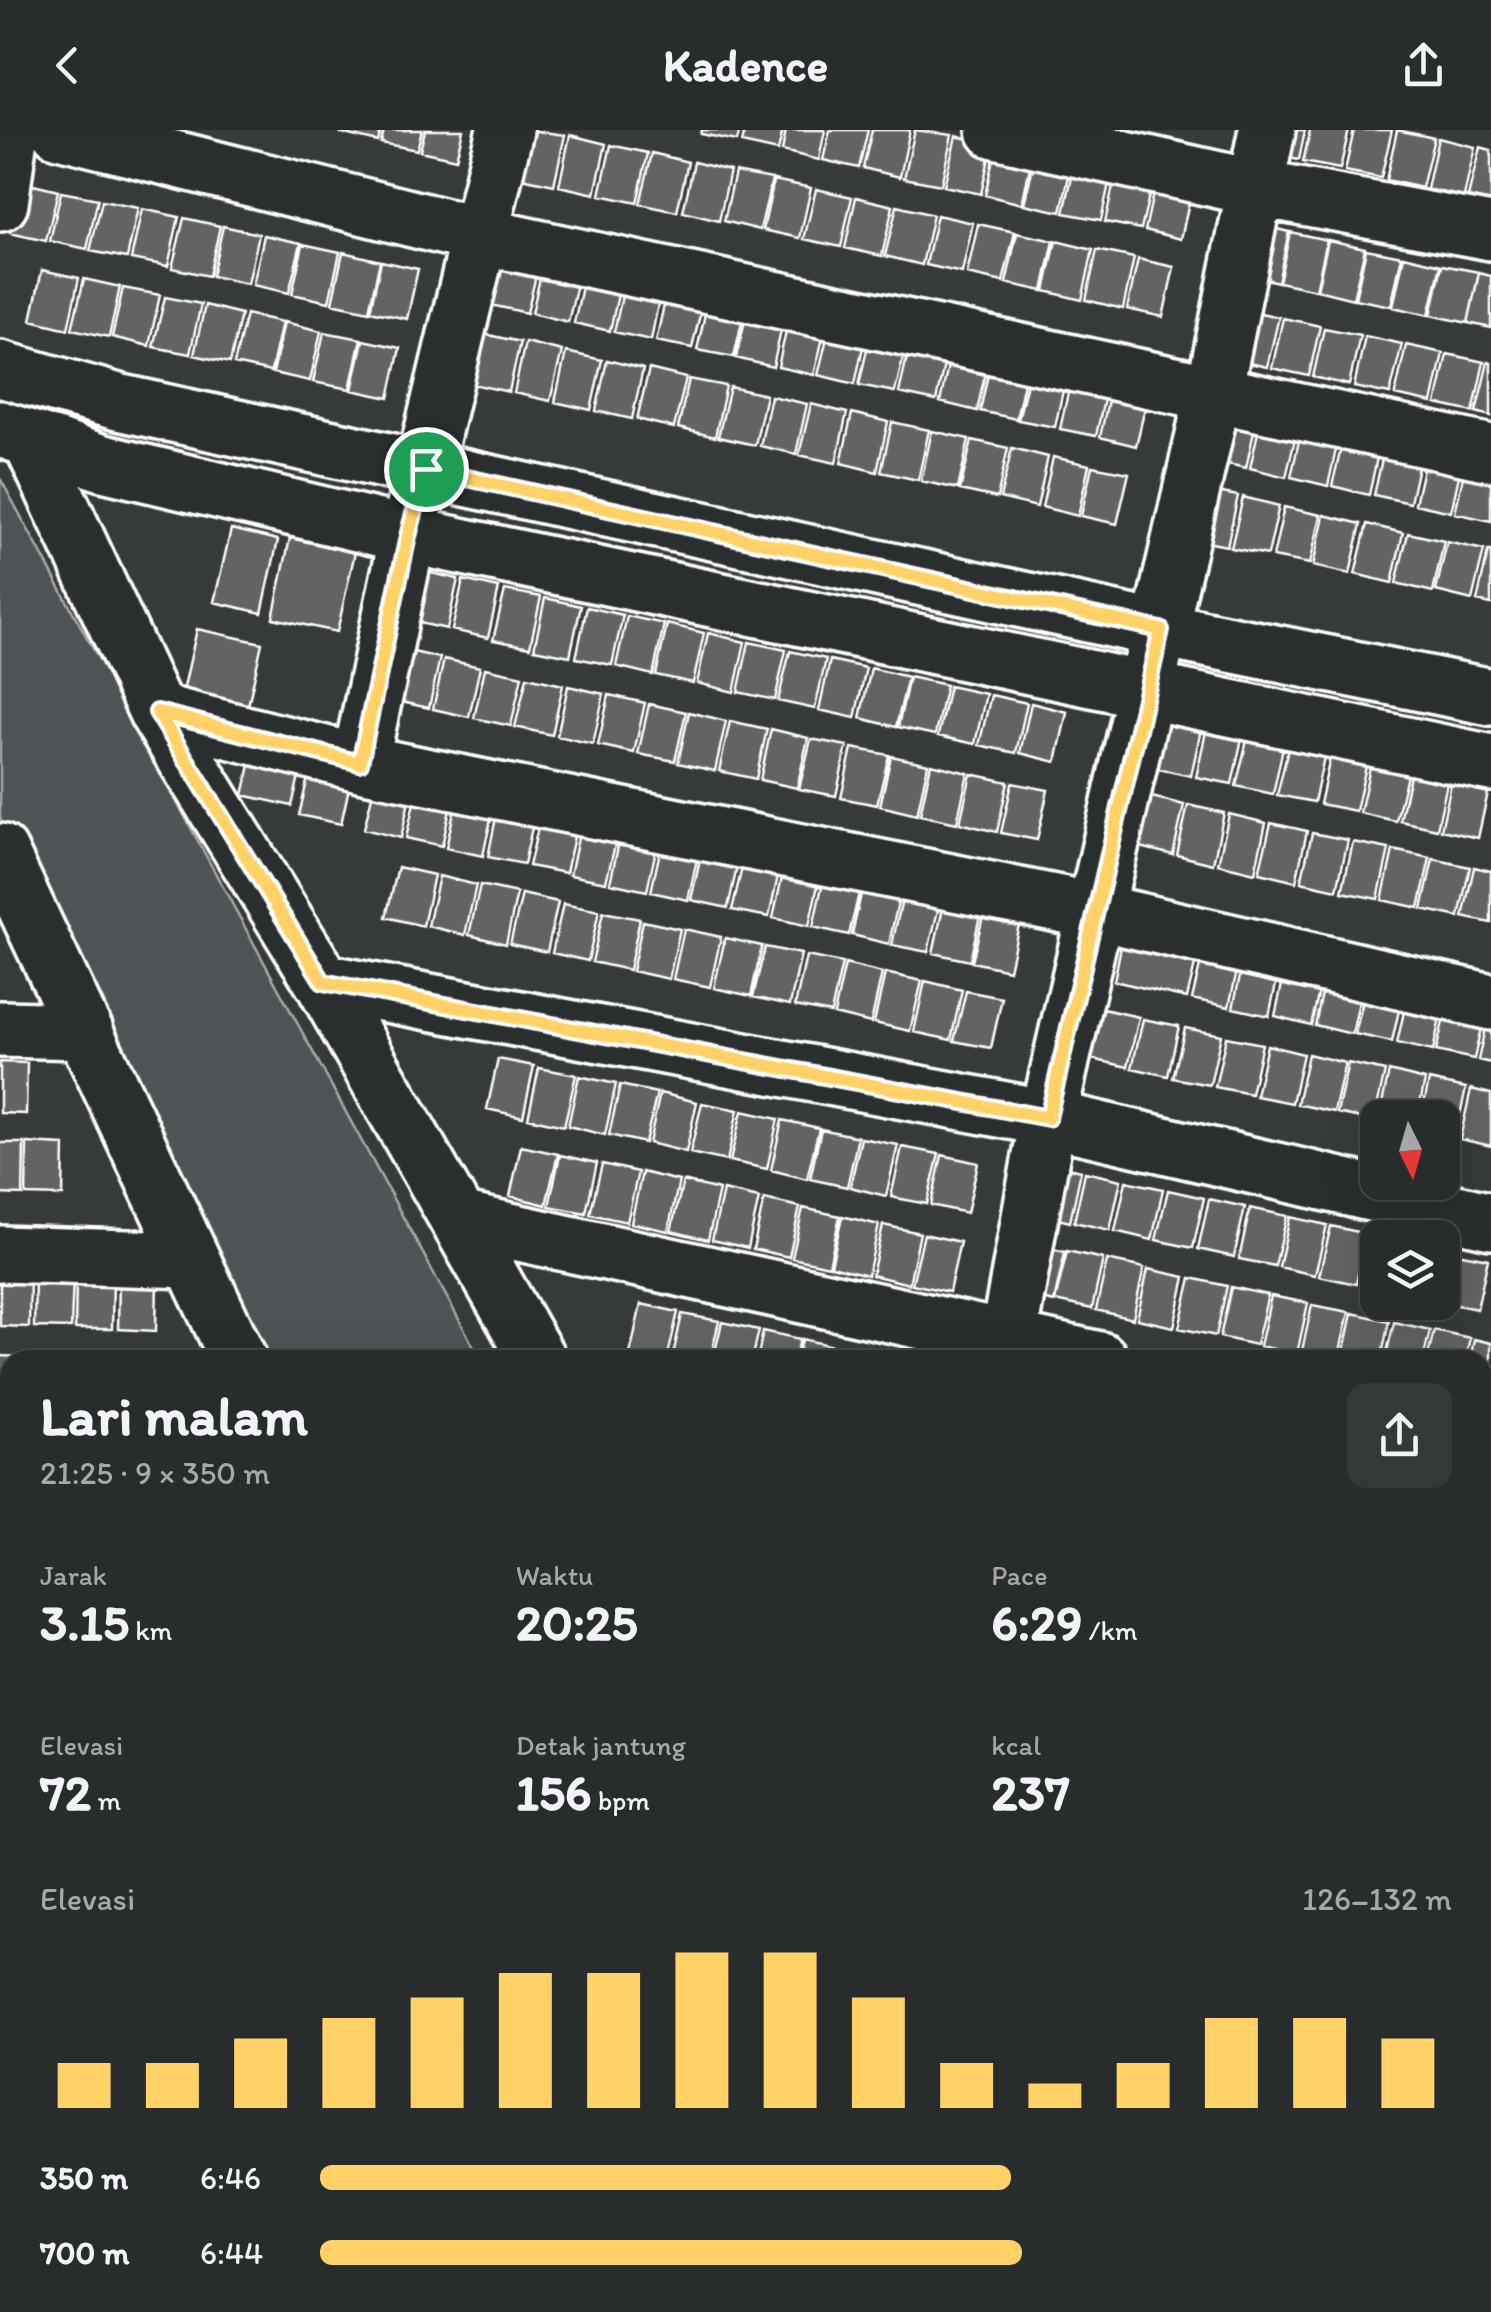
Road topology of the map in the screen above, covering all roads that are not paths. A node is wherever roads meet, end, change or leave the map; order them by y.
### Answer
1 (10, 130) edge
2 (60, 130) edge
3 (505, 130) edge
4 (994, 130) edge
5 (1267, 130) edge
6 (1255, 188) junction
7 (0, 204) edge
8 (1491, 232) edge
9 (481, 236) junction
10 (0, 369) edge
11 (1214, 392) junction
12 (118, 402) junction
13 (15, 434) edge
14 (1491, 453) edge
15 (102, 464) junction
16 (426, 469) junction
17 (408, 536) junction
18 (1161, 630) junction
19 (1144, 692) junction
20 (1491, 696) edge
21 (157, 712) junction
22 (360, 763) junction
23 (1491, 763) edge
24 (0, 852) edge
25 (1094, 912) junction
26 (323, 982) junction
27 (1491, 1002) edge
28 (0, 1029) edge
29 (85, 1032) junction
30 (1048, 1118) junction
31 (460, 1220) junction
32 (1491, 1222) edge
33 (0, 1254) edge
34 (192, 1260) junction
35 (234, 1350) edge
36 (532, 1350) edge
37 (1005, 1350) edge

1 - 7 street
2 - 9 street
3 - 9 street
4 - 6 street
5 - 6 street
6 - 8 street
6 - 11 street
9 - 11 street
9 - 16 street
10 - 12 street
11 - 14 street
11 - 18 street
12 - 15 street
12 - 16 street
13 - 15 street
13 - 21 street
15 - 17 street
16 - 17 street
16 - 18 street
17 - 19 street
17 - 22 street
18 - 19 street
18 - 20 street
19 - 23 street
19 - 25 street
21 - 22 street
21 - 26 street
22 - 25 street
24 - 29 street
25 - 27 street
25 - 30 street
26 - 30 street
26 - 31 street
28 - 29 street
29 - 34 street
30 - 32 street
30 - 37 street
31 - 36 street
31 - 37 street
33 - 34 street
34 - 35 street

